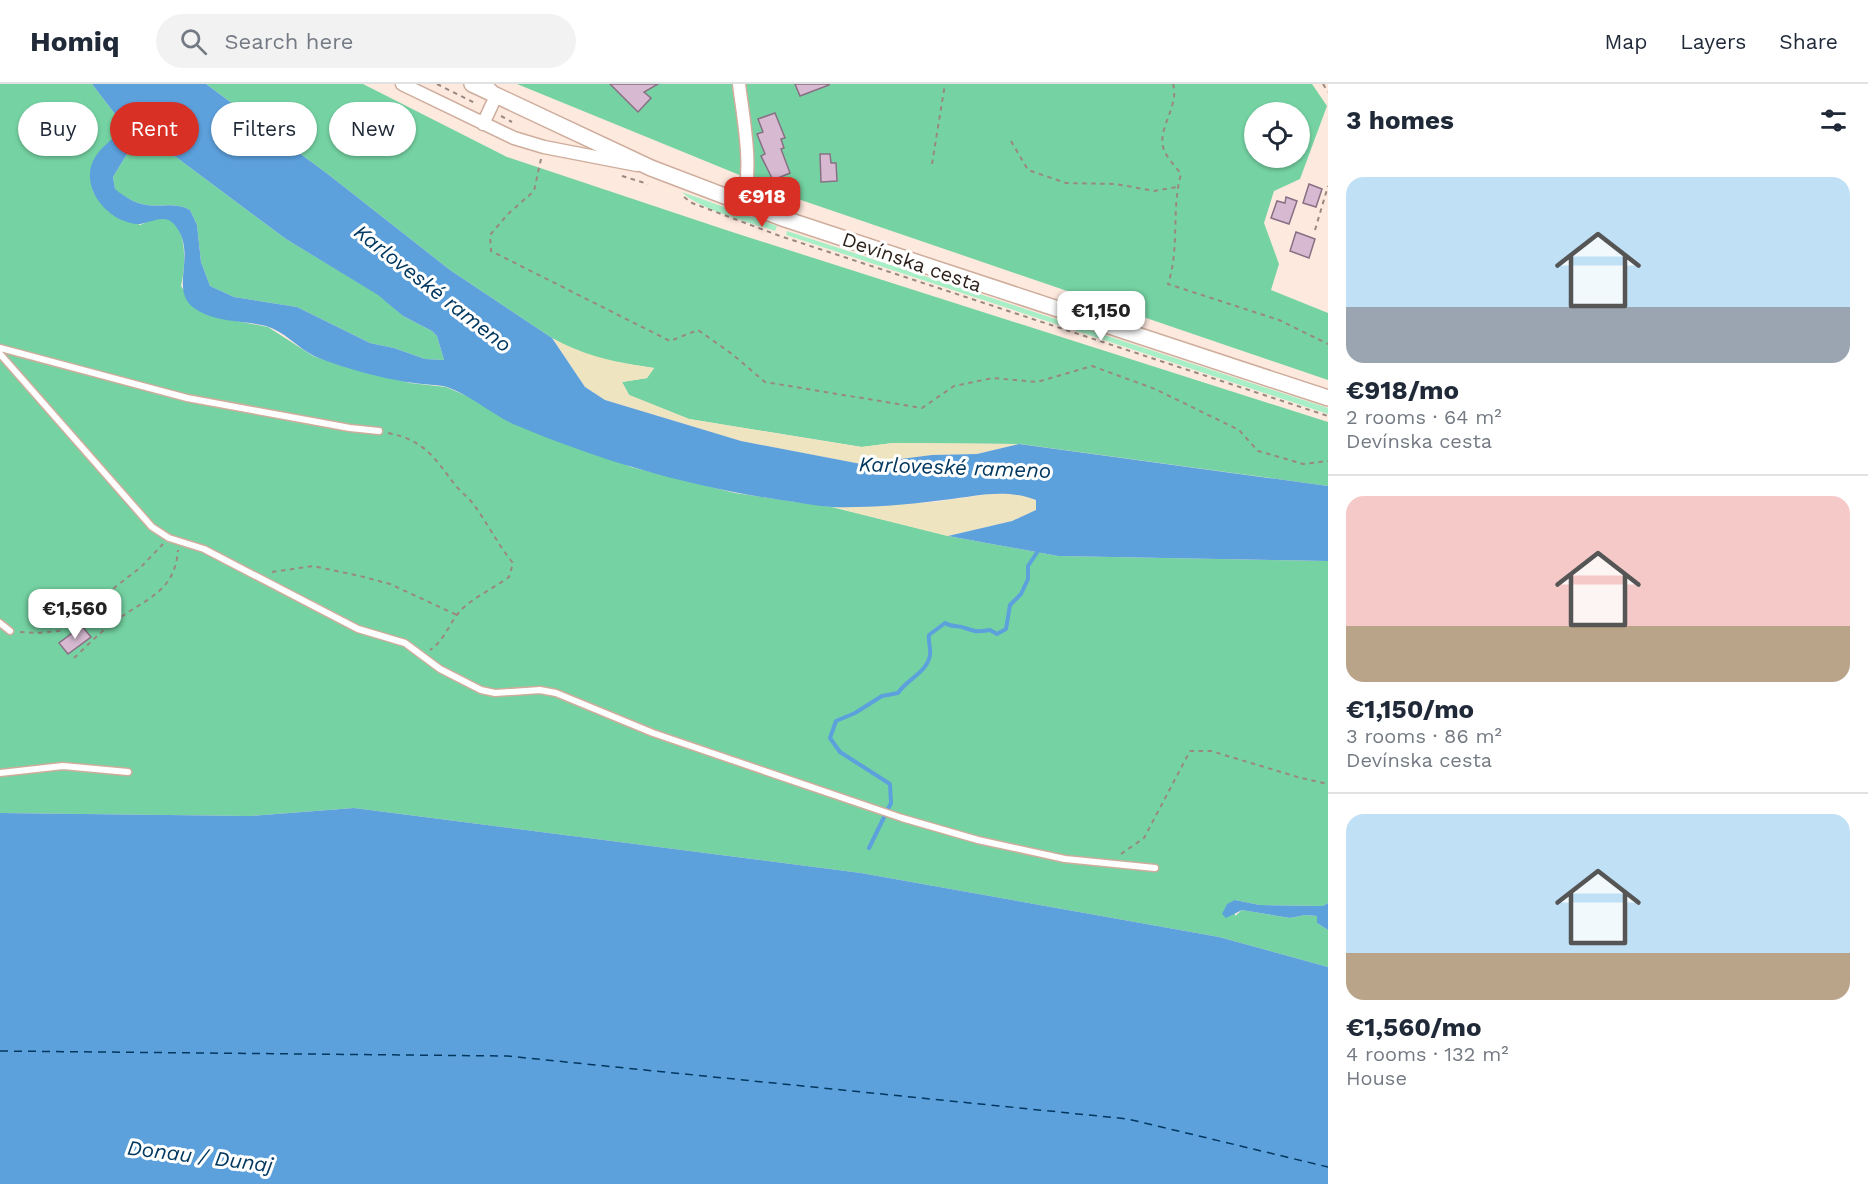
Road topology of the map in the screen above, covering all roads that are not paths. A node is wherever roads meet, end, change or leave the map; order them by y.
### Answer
1 (402, 84) edge
2 (472, 84) edge
3 (485, 84) edge
4 (739, 84) edge
5 (496, 96) junction
6 (477, 121) junction
7 (651, 168) junction
8 (742, 203) junction
9 (0, 348) edge
10 (0, 354) edge
11 (1328, 398) edge
12 (380, 431) road end
13 (0, 623) edge
14 (10, 631) road end
15 (0, 772) edge
16 (128, 772) dead end
17 (1155, 868) dead end

1 - 6 street
2 - 5 street, Devínska cesta
3 - 5 street
4 - 8 street
5 - 6 street
5 - 7 street, Devínska cesta
6 - 7 street
7 - 8 street, Devínska cesta
8 - 11 street, Devínska cesta
9 - 12 lane
10 - 17 lane
13 - 14 lane
15 - 16 lane

